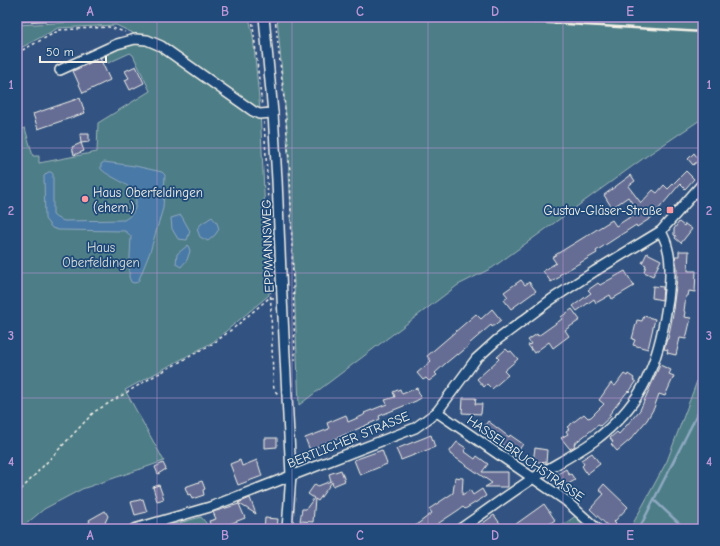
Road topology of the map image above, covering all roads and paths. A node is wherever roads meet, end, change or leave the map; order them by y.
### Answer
1 (252, 17) edge
2 (264, 17) edge
3 (275, 17) edge
4 (135, 39) junction
5 (17, 53) edge
6 (60, 70) dead end
7 (273, 112) junction
8 (263, 113) junction
9 (703, 183) edge
10 (661, 231) junction
11 (282, 297) junction
12 (270, 298) junction
13 (295, 364) dead end
14 (278, 394) dead end
15 (437, 412) junction
16 (292, 475) junction
17 (533, 479) junction
18 (17, 494) edge
19 (134, 529) edge
20 (287, 529) edge
21 (460, 529) edge
22 (597, 529) edge

1 - 8 path
2 - 7 street, EPPMANNSWEG
3 - 13 path
4 - 5 path
4 - 6 street
4 - 8 street
7 - 8 street
7 - 11 street, EPPMANNSWEG
8 - 12 path
9 - 10 street, BERTLICHER STRASSE
10 - 15 street, BERTLICHER STRASSE
10 - 17 street
11 - 12 path
11 - 16 street, EPPMANNSWEG
12 - 14 path
12 - 18 path
15 - 16 street, BERTLICHER STRASSE
15 - 17 street, HASSELBRUCHSTRASSE
16 - 19 street, BERTLICHER STRASSE
16 - 20 street, EPPMANNSWEG
17 - 21 street
17 - 22 street, HASSELBRUCHSTRASSE

